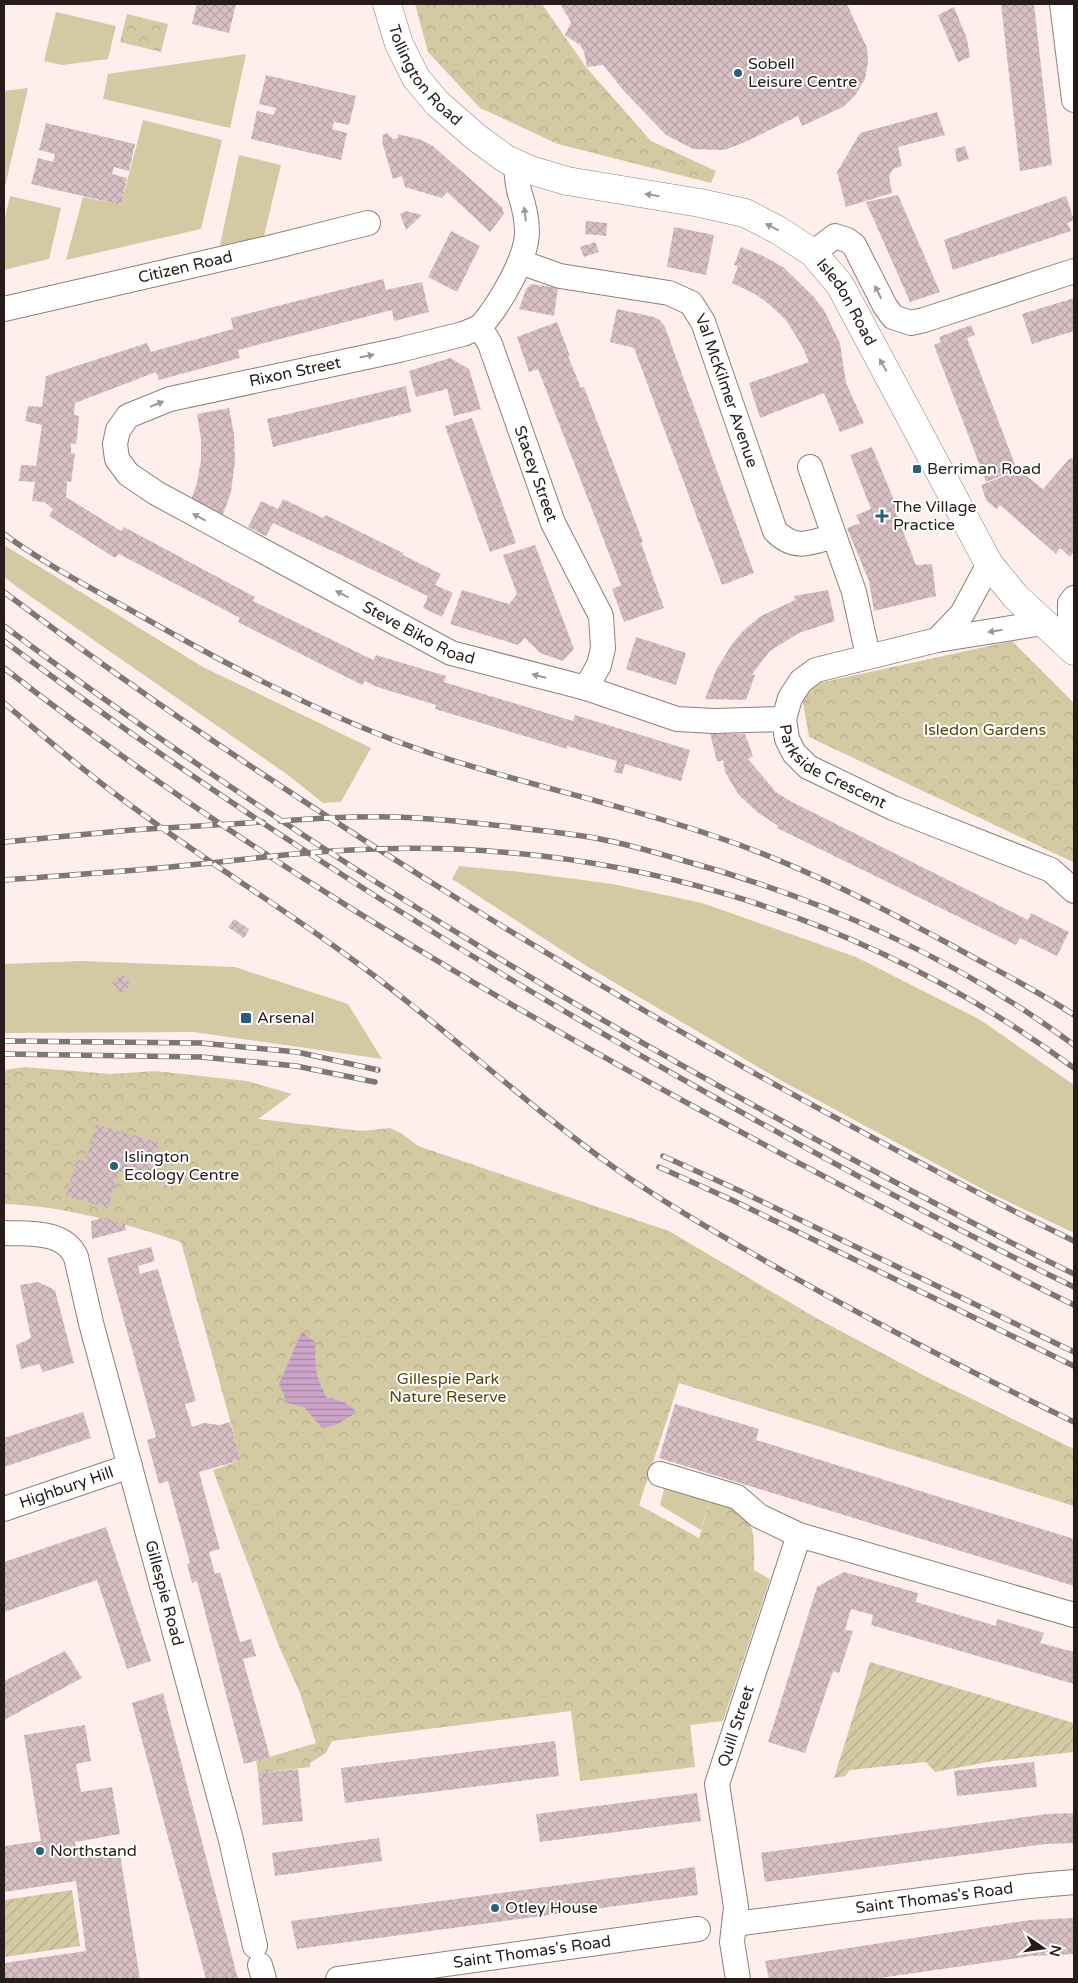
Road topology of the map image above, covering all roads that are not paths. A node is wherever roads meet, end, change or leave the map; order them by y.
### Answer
1 (388, 4) edge
2 (1062, 4) edge
3 (1074, 100) edge
4 (477, 138) joint
5 (515, 163) junction
6 (368, 223) dead end
7 (813, 253) junction
8 (520, 262) junction
9 (1074, 271) edge
10 (4, 309) edge
11 (480, 327) junction
12 (118, 430) joint
13 (810, 467) dead end
14 (834, 536) junction
15 (989, 564) junction
16 (1074, 598) edge
17 (1043, 623) junction
18 (937, 640) junction
19 (1072, 649) edge
20 (868, 656) junction
21 (586, 688) junction
22 (784, 719) junction
23 (1074, 891) edge
24 (4, 1233) edge
25 (130, 1466) junction
26 (660, 1474) dead end
27 (4, 1509) edge
28 (799, 1535) junction
29 (1074, 1615) edge
30 (1074, 1882) edge
31 (735, 1924) junction
32 (698, 1929) dead end
33 (260, 1964) edge
34 (338, 1979) edge
35 (738, 1979) edge

1 - 4 highway, Tollington Road
2 - 3 street
4 - 5 highway, Isledon Road
7 -> 5 highway, Isledon Road
8 -> 5 street
6 - 10 street, Citizen Road
9 -> 7 street
15 -> 7 highway, Isledon Road
8 - 11 street
8 - 14 street, Val McKilmer Avenue
12 -> 11 street, Rixon Street
11 - 21 street, Stacey Street
21 -> 12 street, Steve Biko Road
13 - 14 street
14 - 20 street
15 - 17 highway, Isledon Road
15 - 18 street
16 - 19 street
17 -> 18 street, Parkside Crescent
17 - 19 highway, Isledon Road
18 - 20 street, Parkside Crescent
20 - 22 street, Parkside Crescent
21 - 22 street, Steve Biko Road
22 - 23 street, Parkside Crescent
24 - 25 street, Gillespie Road
25 - 27 street, Highbury Hill
25 - 33 street, Gillespie Road
26 - 28 street
28 - 29 street
28 - 31 street, Quill Street
30 - 31 street, Saint Thomas's Road
31 - 35 street, Quill Street
32 - 34 street, Saint Thomas's Road

